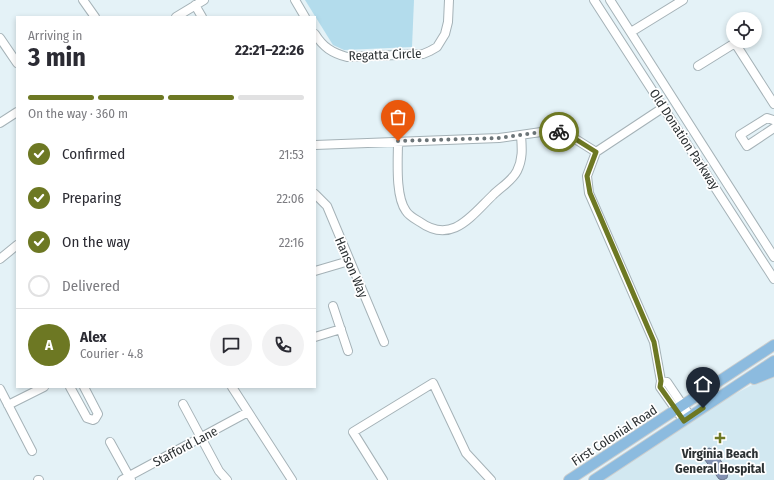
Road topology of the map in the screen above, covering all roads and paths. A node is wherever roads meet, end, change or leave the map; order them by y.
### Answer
1 (83, 0) edge
2 (204, 0) edge
3 (295, 0) edge
4 (450, 0) edge
5 (594, 0) edge
6 (610, 0) edge
7 (683, 0) edge
8 (195, 5) junction
9 (94, 16) edge
10 (178, 16) edge
11 (201, 16) edge
12 (304, 16) edge
13 (631, 32) junction
14 (316, 35) edge
15 (0, 38) edge
16 (16, 62) edge
17 (698, 66) dead end
18 (774, 104) edge
19 (664, 107) junction
20 (16, 113) edge
21 (0, 123) edge
22 (521, 135) junction
23 (398, 141) junction
24 (316, 144) edge
25 (596, 152) junction
26 (316, 195) edge
27 (16, 246) edge
28 (774, 257) edge
29 (0, 259) edge
30 (349, 261) junction
31 (316, 271) edge
32 (774, 279) edge
33 (333, 306) dead end
34 (341, 329) junction
35 (316, 337) edge
36 (384, 342) dead end
37 (774, 345) edge
38 (348, 351) dead end
39 (774, 361) edge
40 (774, 371) edge
41 (742, 382) junction
42 (42, 388) edge
43 (71, 388) edge
44 (85, 388) edge
45 (233, 388) edge
46 (0, 389) edge
47 (183, 404) dead end
48 (8, 405) junction
49 (678, 408) junction
50 (248, 412) junction
51 (687, 419) junction
52 (201, 438) junction
53 (110, 442) dead end
54 (32, 451) dead end
55 (127, 479) edge
56 (227, 480) edge
57 (292, 480) edge
58 (383, 480) edge
59 (491, 480) edge
60 (569, 480) edge
61 (594, 480) edge

1 - 9 street
2 - 8 street
3 - 12 street
4 - 14 street, Regatta Circle
5 - 19 street, Old Donation Parkway
6 - 13 street, Old Donation Parkway
7 - 13 street
8 - 10 street
8 - 11 street
13 - 28 street, Old Donation Parkway
15 - 16 street
17 - 18 street
19 - 25 street
19 - 32 street, Old Donation Parkway
20 - 21 street
22 - 23 street
22 - 23 street
22 - 25 street
23 - 24 street
25 - 49 street
26 - 30 street, Hanson Way
27 - 29 street
30 - 31 street
30 - 36 street, Hanson Way
33 - 34 street
34 - 35 street
34 - 38 street
37 - 49 main road, First Colonial Road
39 - 41 main road, First Colonial Road
40 - 41 main road
41 - 51 main road, First Colonial Road
42 - 48 street
43 - 44 street
45 - 50 street
46 - 48 street
47 - 52 street
48 - 54 street
49 - 51 street
49 - 60 main road, First Colonial Road
50 - 52 street, Stafford Lane
50 - 57 street
51 - 61 main road, First Colonial Road
52 - 55 street, Stafford Lane
52 - 56 street
53 - 55 street
58 - 59 street

